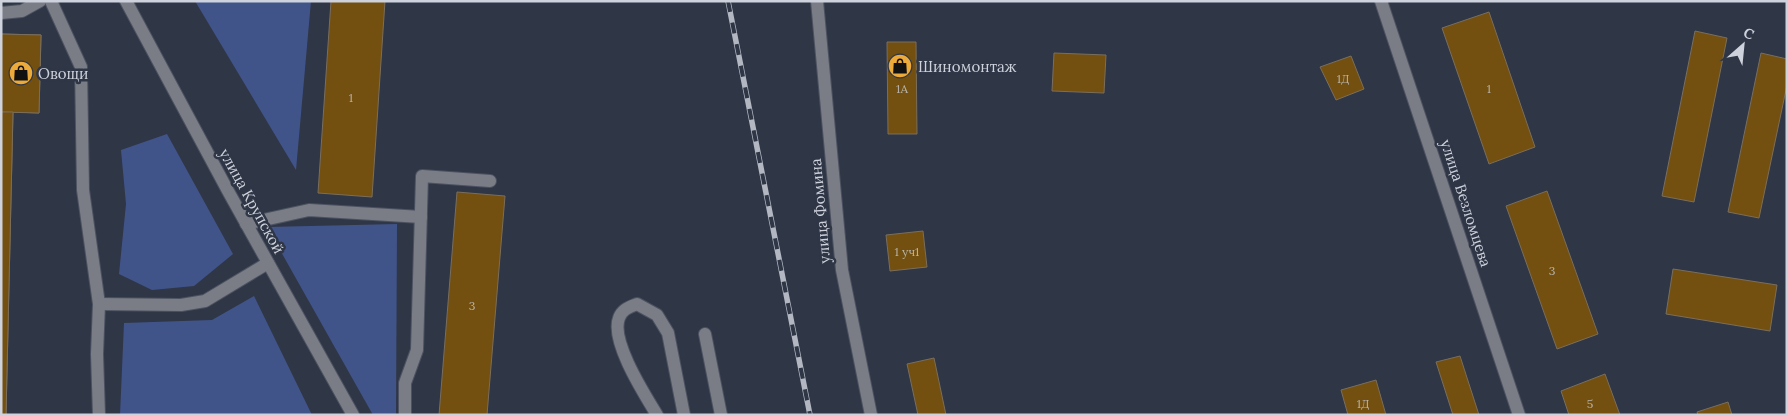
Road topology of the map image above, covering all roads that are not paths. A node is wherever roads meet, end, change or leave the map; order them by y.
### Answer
1 (40, 1) edge
2 (51, 1) edge
3 (126, 1) edge
4 (817, 1) edge
5 (1381, 1) edge
6 (1, 13) edge
7 (490, 181) dead end
8 (421, 217) junction
9 (246, 224) junction
10 (268, 263) junction
11 (99, 304) junction
12 (705, 334) dead end
13 (99, 415) edge
14 (353, 415) edge
15 (405, 415) edge
16 (657, 415) edge
17 (684, 415) edge
18 (721, 415) edge
19 (871, 415) edge
20 (1519, 415) edge

1 - 6 street
2 - 11 street
3 - 9 street, улица Крупской
4 - 19 street, улица Фомина
5 - 20 street, улица Везломцева
7 - 8 street
8 - 9 street
8 - 15 street
9 - 10 street, улица Крупской
10 - 11 street
10 - 14 street, улица Крупской
11 - 13 street
12 - 18 street
16 - 17 street

